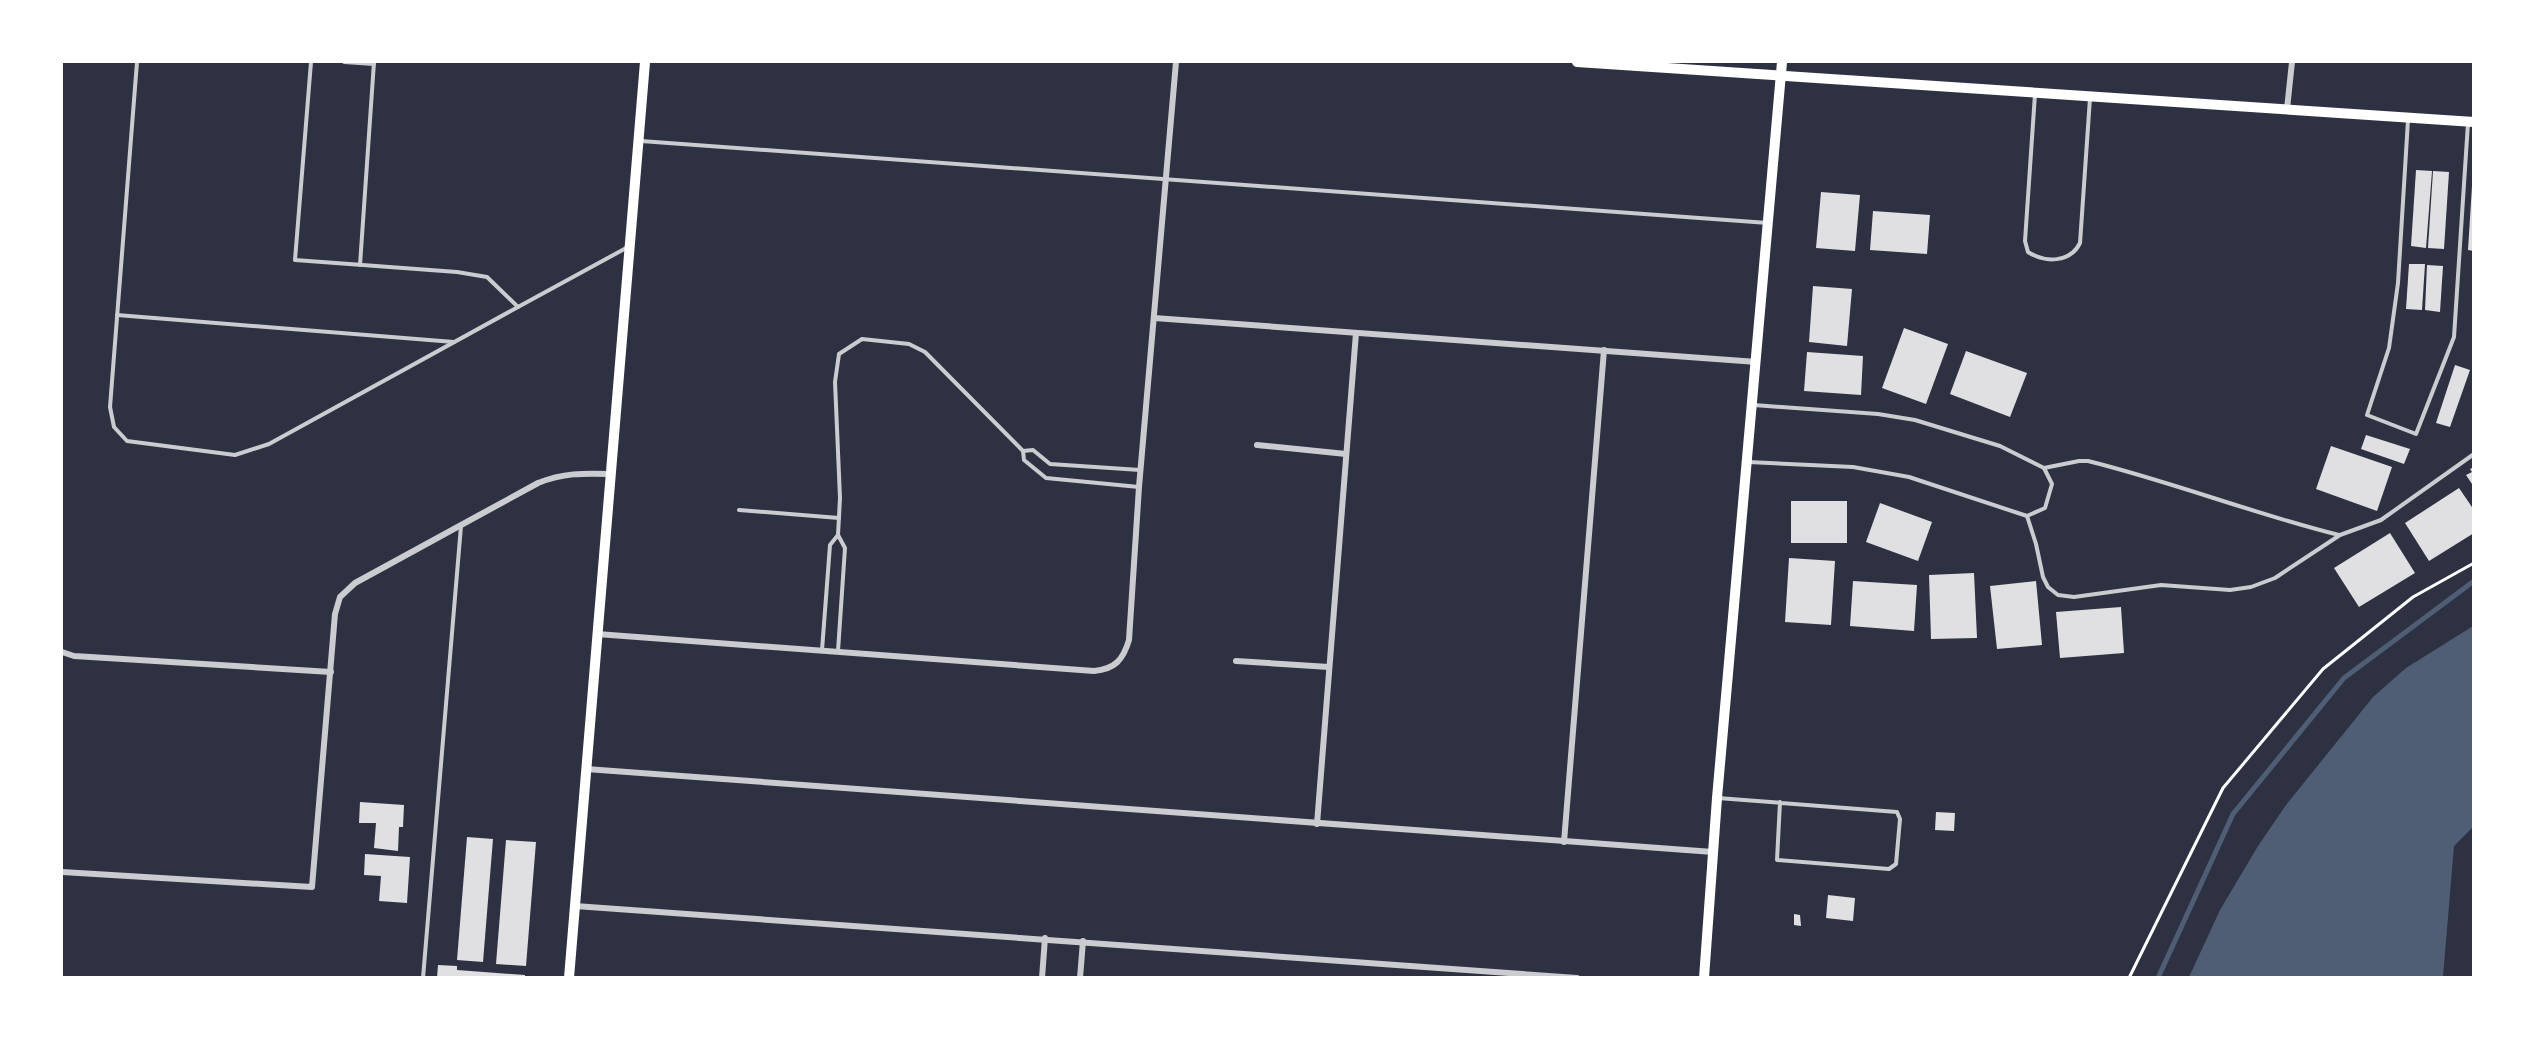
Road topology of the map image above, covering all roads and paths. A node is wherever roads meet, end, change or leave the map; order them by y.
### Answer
1 (137, 62) edge
2 (311, 62) edge
3 (344, 62) edge
4 (645, 62) edge
5 (1176, 62) edge
6 (1576, 62) edge
7 (1782, 62) edge
8 (2292, 62) edge
9 (374, 63) edge
10 (1780, 75) junction
11 (2035, 94) junction
12 (2090, 98) junction
13 (2288, 109) junction
14 (2408, 117) junction
15 (2470, 122) edge
16 (638, 140) junction
17 (1167, 179) junction
18 (1768, 224) junction
19 (629, 246) junction
20 (360, 265) junction
21 (518, 308) junction
22 (117, 315) junction
23 (1154, 318) junction
24 (1356, 333) junction
25 (454, 342) junction
26 (1604, 350) junction
27 (1757, 362) junction
28 (1753, 405) junction
29 (1257, 445) dead end
30 (1023, 451) junction
31 (1346, 454) junction
32 (2474, 454) edge
33 (1748, 462) junction
34 (2044, 468) junction
35 (1141, 470) junction
36 (610, 474) junction
37 (1139, 487) junction
38 (739, 510) dead end
39 (2026, 516) junction
40 (839, 518) junction
41 (461, 526) junction
42 (838, 535) junction
43 (2340, 535) junction
44 (2474, 563) edge
45 (597, 634) junction
46 (822, 650) junction
47 (838, 651) junction
48 (62, 652) edge
49 (1236, 661) dead end
50 (1329, 667) junction
51 (331, 672) junction
52 (586, 769) junction
53 (1717, 798) junction
54 (1780, 802) junction
55 (1317, 824) junction
56 (1564, 842) junction
57 (1713, 852) junction
58 (62, 872) edge
59 (575, 906) junction
60 (1045, 938) junction
61 (1083, 941) junction
62 (423, 978) edge
63 (569, 978) edge
64 (1042, 978) edge
65 (1080, 978) edge
66 (1577, 978) edge
67 (1704, 978) edge
68 (2129, 978) edge

1 - 22 lane
2 - 20 lane
3 - 9 lane
4 - 16 main road
5 - 17 street
6 - 10 main road
7 - 10 main road
8 - 13 street
9 - 20 lane
10 - 11 main road
10 - 18 main road
11 - 12 main road
11 - 12 lane
12 - 13 main road
13 - 14 main road
14 - 15 main road
14 - 15 lane
16 - 17 lane
16 - 19 main road
17 - 18 lane
17 - 23 street
18 - 27 main road
19 - 21 lane
19 - 36 main road
20 - 21 lane
21 - 25 lane
22 - 25 lane
22 - 25 lane
23 - 24 street
23 - 35 street
24 - 26 street
24 - 31 street
26 - 27 street
26 - 56 street
27 - 28 main road
28 - 33 main road
28 - 34 lane
29 - 31 street
30 - 35 lane
30 - 37 lane
30 - 40 lane
31 - 50 street
32 - 43 lane
33 - 39 lane
33 - 53 main road
34 - 39 lane
34 - 43 lane
35 - 37 street
36 - 41 street
36 - 45 main road
37 - 47 street
38 - 40 lane
39 - 43 lane
40 - 42 lane
41 - 51 street
41 - 62 lane
42 - 46 lane
42 - 47 lane
44 - 68 path
45 - 46 street
45 - 52 main road
46 - 47 street
48 - 51 street
49 - 50 street
50 - 55 street
51 - 58 street
52 - 55 street
52 - 59 main road
53 - 54 lane
53 - 57 main road
54 - 54 lane
55 - 56 street
56 - 57 street
57 - 67 main road
59 - 60 street
59 - 63 main road
60 - 61 street
60 - 64 street
61 - 65 street
61 - 66 street

